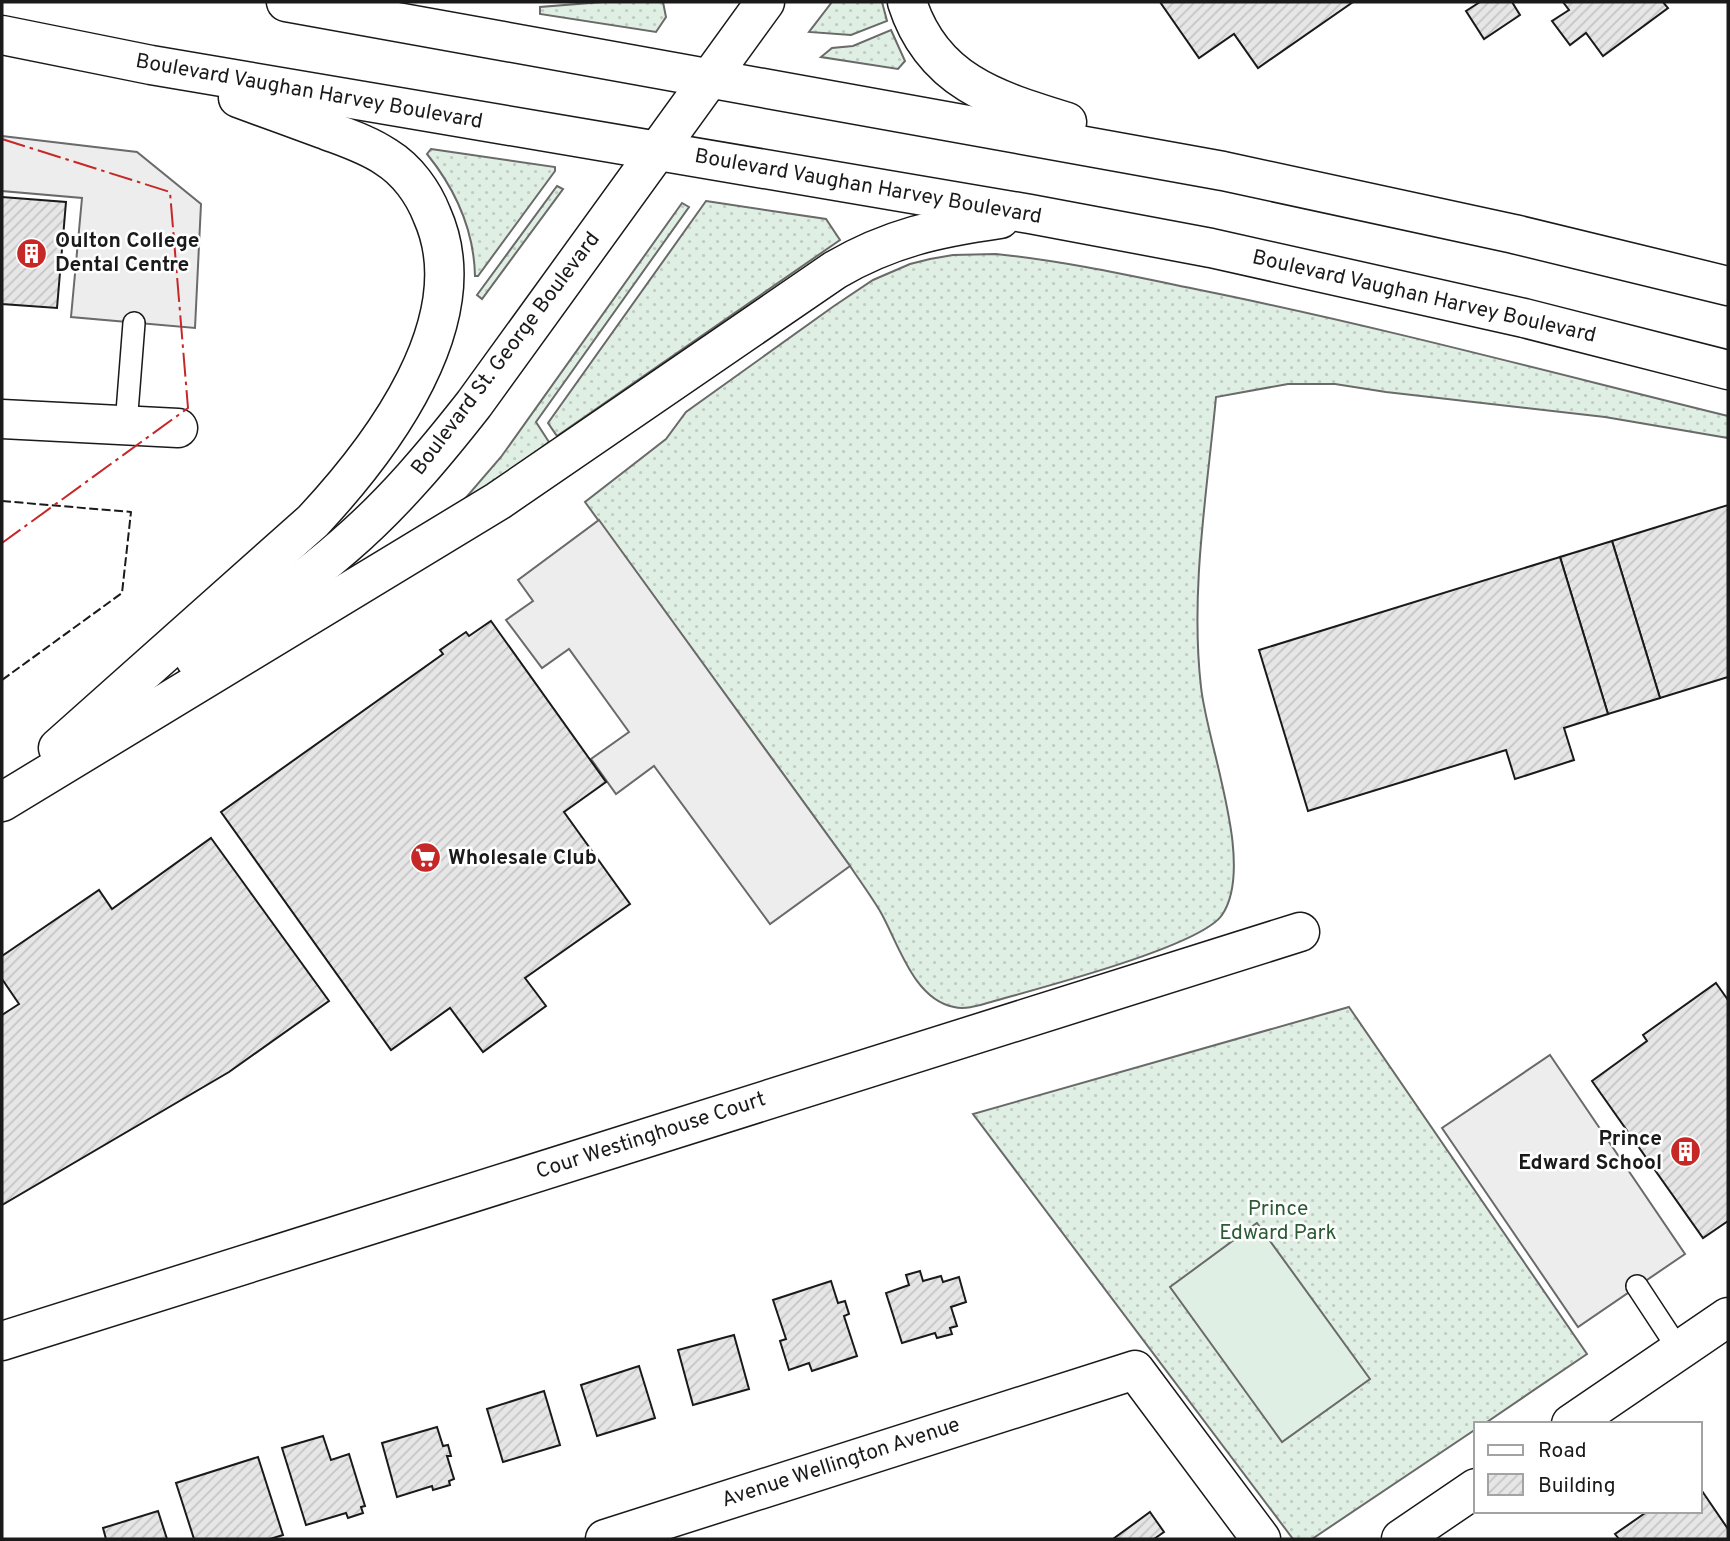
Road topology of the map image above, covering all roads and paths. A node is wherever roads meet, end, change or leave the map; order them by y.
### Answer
1 (286, 2) edge
2 (765, 2) edge
3 (906, 2) edge
4 (2, 35) edge
5 (150, 65) junction
6 (710, 78) junction
7 (657, 151) junction
8 (1223, 171) junction
9 (1030, 214) junction
10 (1728, 286) edge
11 (134, 323) dead end
12 (1728, 370) edge
13 (2, 419) edge
14 (126, 425) junction
15 (178, 428) dead end
16 (2, 800) edge
17 (1300, 932) dead end
18 (1637, 1286) dead end
19 (1728, 1317) edge
20 (2, 1341) edge
21 (1679, 1350) junction
22 (1574, 1422) edge
23 (1474, 1489) edge
24 (613, 1538) edge
25 (1261, 1539) edge
26 (1401, 1539) edge

1 - 6 main road
2 - 6 main road, Boulevard St. George Boulevard
3 - 8 main road
4 - 5 main road, Boulevard Vaughan Harvey Boulevard
5 - 7 main road, Boulevard Vaughan Harvey Boulevard
5 - 16 main road
6 - 7 main road, Boulevard St. George Boulevard
6 - 8 main road
7 - 9 main road, Boulevard Vaughan Harvey Boulevard
7 - 16 main road, Boulevard St. George Boulevard
8 - 10 main road
9 - 12 main road, Boulevard Vaughan Harvey Boulevard
9 - 16 main road
11 - 14 lane
13 - 14 main road
14 - 15 main road
17 - 20 main road, Cour Westinghouse Court
18 - 21 lane
19 - 21 main road
21 - 22 main road
23 - 26 main road
24 - 25 main road, Avenue Wellington Avenue

